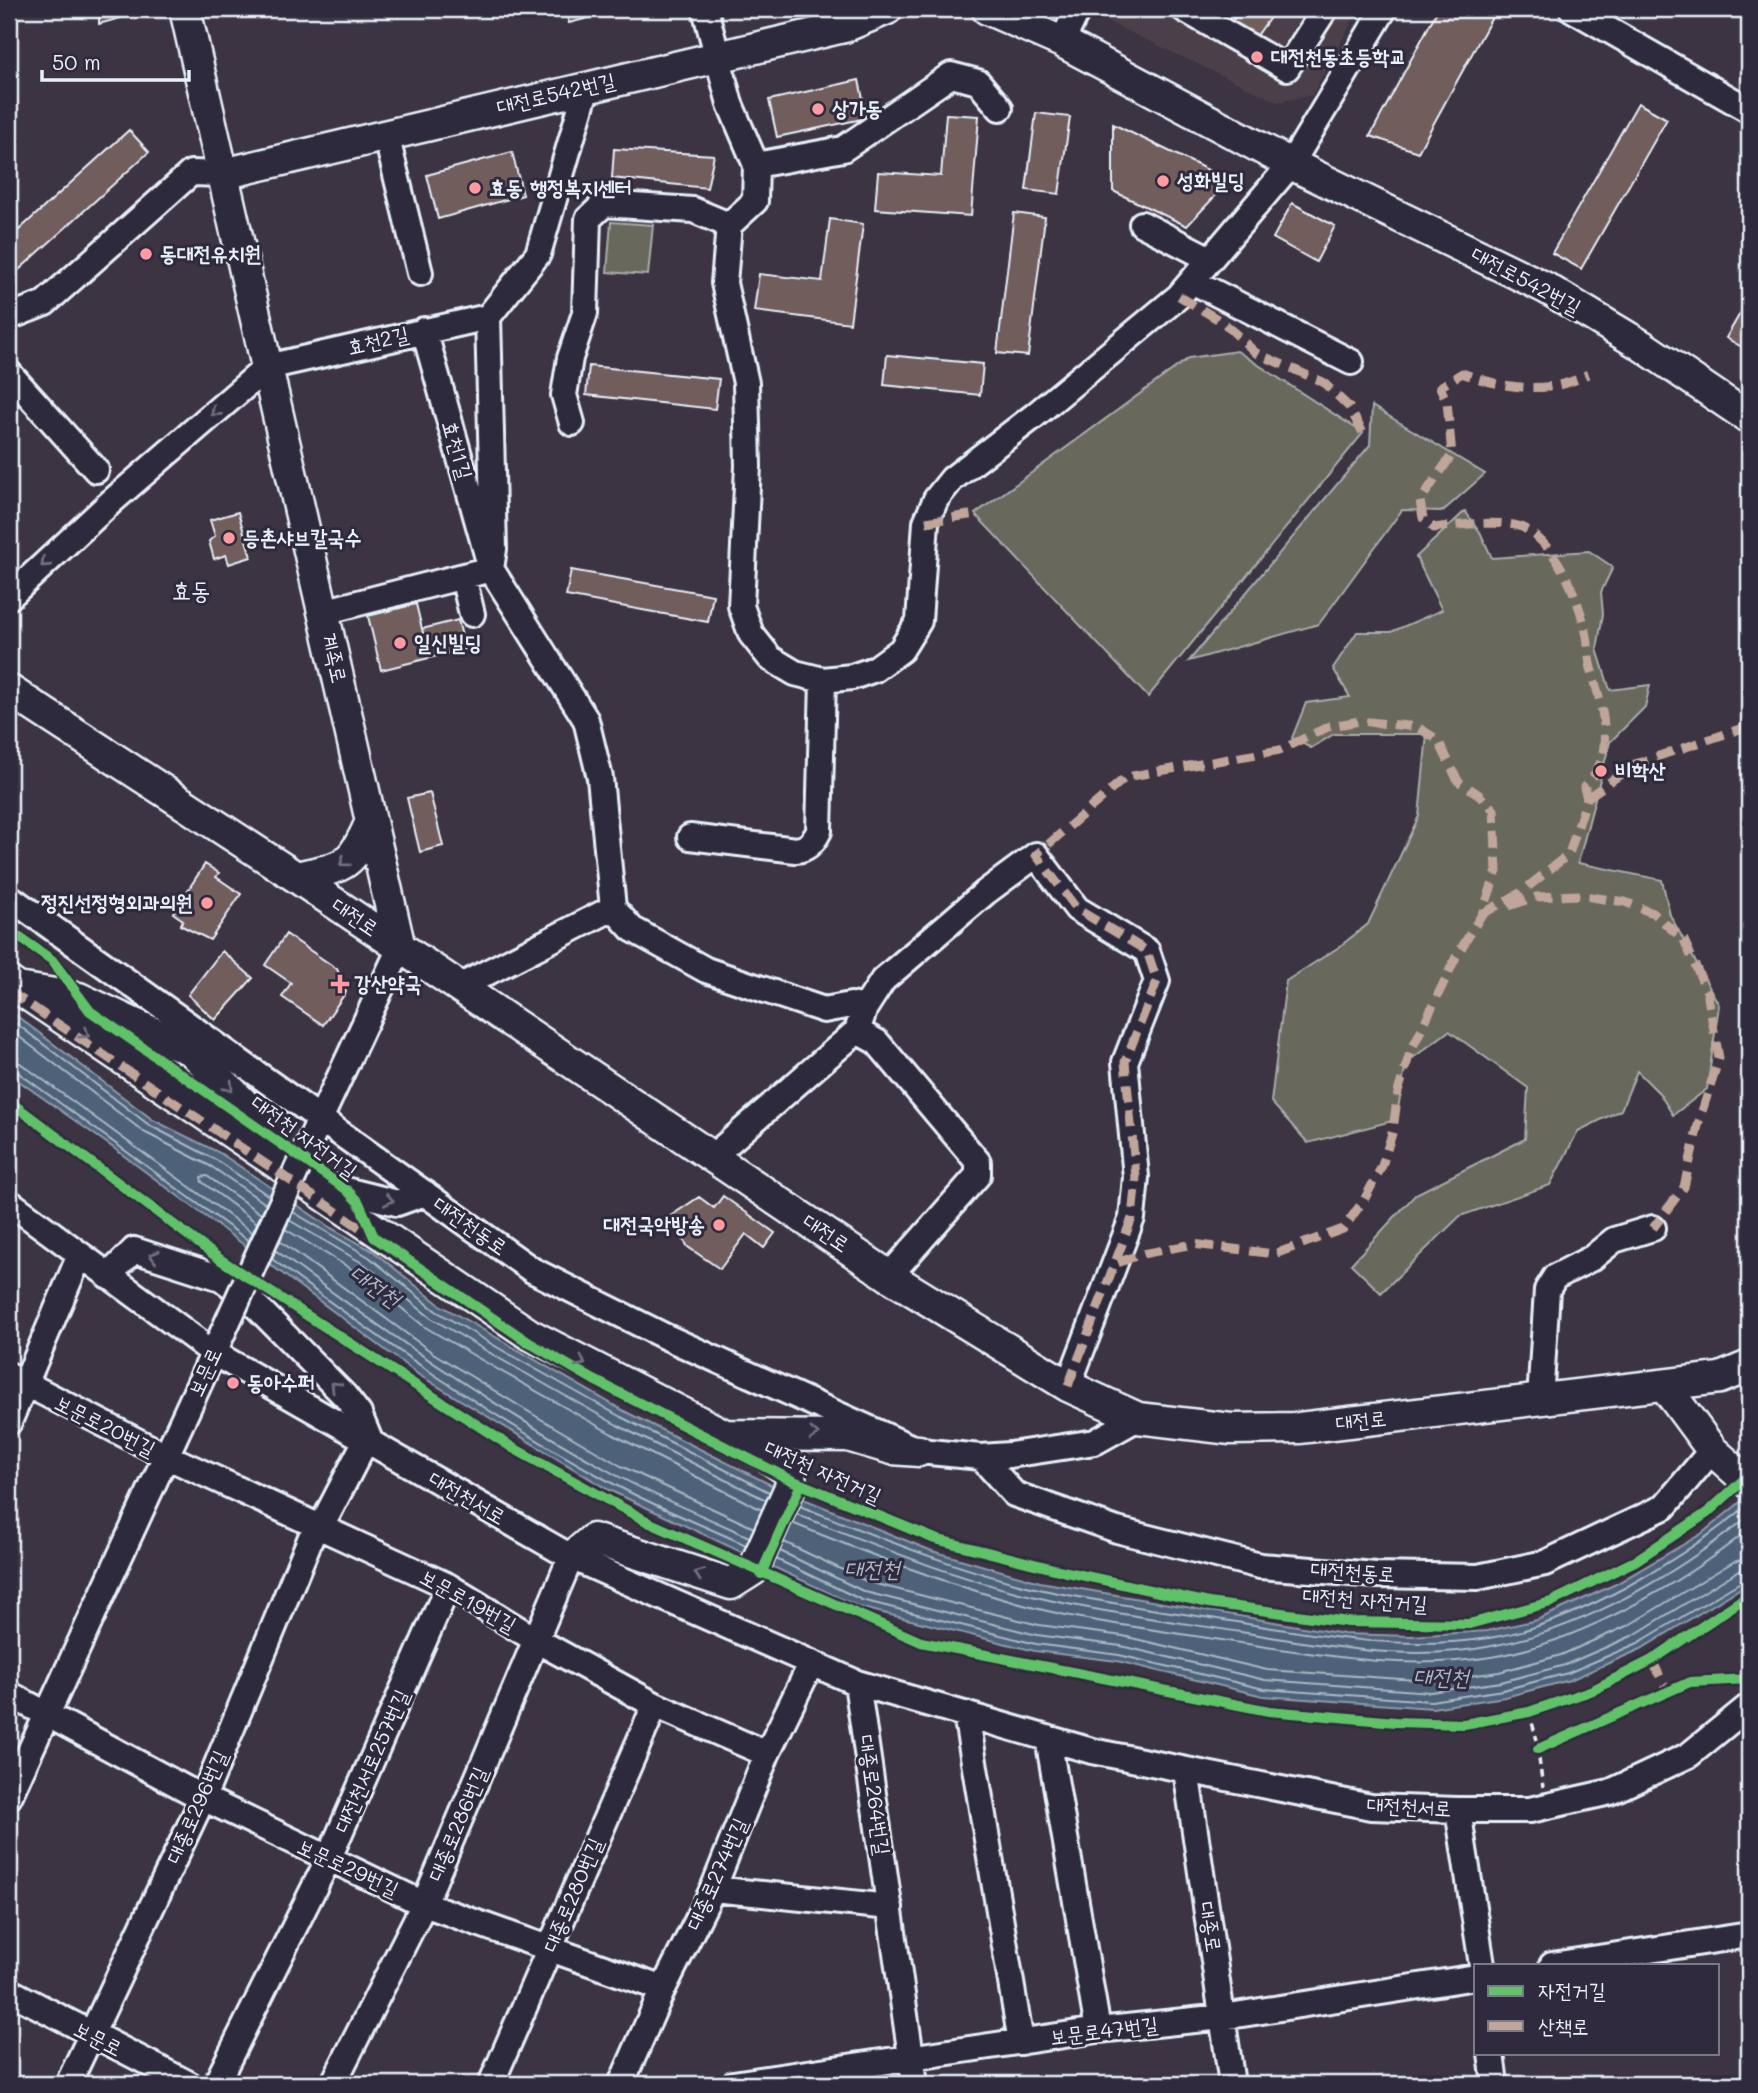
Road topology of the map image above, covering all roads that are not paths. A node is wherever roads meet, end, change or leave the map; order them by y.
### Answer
1 (185, 9) edge
2 (705, 9) edge
3 (887, 9) edge
4 (987, 9) edge
5 (1078, 9) edge
6 (1184, 9) edge
7 (1325, 9) edge
8 (1384, 9) edge
9 (1572, 9) edge
10 (1062, 42) junction
11 (718, 56) junction
12 (587, 86) junction
13 (1000, 108) dead end
14 (1749, 110) edge
15 (386, 134) junction
16 (1291, 164) junction
17 (756, 165) junction
18 (223, 174) junction
19 (1142, 224) dead end
20 (729, 225) junction
21 (1210, 259) junction
22 (420, 273) dead end
23 (1192, 281) junction
24 (9, 317) edge
25 (488, 317) junction
26 (424, 330) junction
27 (1351, 362) dead end
28 (267, 368) junction
29 (9, 373) edge
30 (1749, 418) edge
31 (572, 423) dead end
32 (96, 470) dead end
33 (491, 569) junction
34 (463, 576) junction
35 (9, 597) edge
36 (323, 612) junction
37 (472, 614) dead end
38 (823, 680) junction
39 (9, 690) edge
40 (371, 821) junction
41 (690, 837) dead end
42 (296, 877) junction
43 (9, 897) edge
44 (613, 908) junction
45 (400, 948) junction
46 (13, 985) edge
47 (459, 987) junction
48 (861, 1019) junction
49 (197, 1043) junction
50 (319, 1118) junction
51 (269, 1157) junction
52 (712, 1157) junction
53 (305, 1180) junction
54 (425, 1193) junction
55 (9, 1202) edge
56 (1653, 1228) dead end
57 (79, 1255) junction
58 (108, 1276) junction
59 (890, 1276) junction
60 (216, 1347) junction
61 (1749, 1366) edge
62 (17, 1380) edge
63 (1664, 1385) junction
64 (1068, 1386) junction
65 (1540, 1401) junction
66 (1138, 1418) junction
67 (9, 1422) edge
68 (722, 1435) junction
69 (368, 1442) junction
70 (919, 1451) junction
71 (166, 1456) junction
72 (1718, 1456) junction
73 (981, 1457) junction
74 (1749, 1483) edge
75 (318, 1526) junction
76 (571, 1557) junction
77 (448, 1586) junction
78 (536, 1640) junction
79 (811, 1664) junction
80 (857, 1683) junction
81 (9, 1693) edge
82 (655, 1705) junction
83 (1749, 1706) edge
84 (47, 1713) junction
85 (966, 1714) junction
86 (1048, 1738) junction
87 (767, 1754) junction
88 (1186, 1770) junction
89 (9, 1797) edge
90 (203, 1798) junction
91 (1458, 1810) junction
92 (328, 1860) junction
93 (713, 1889) junction
94 (424, 1904) junction
95 (890, 1907) junction
96 (1749, 1935) edge
97 (549, 1950) junction
98 (1482, 1964) edge
99 (1559, 1964) edge
100 (1474, 1977) edge
101 (663, 1989) junction
102 (9, 1991) edge
103 (1223, 2017) junction
104 (1098, 2030) junction
105 (92, 2036) junction
106 (1021, 2042) junction
107 (1491, 2054) edge
108 (910, 2057) junction
109 (68, 2084) edge
110 (189, 2084) edge
111 (216, 2084) edge
112 (333, 2084) edge
113 (491, 2084) edge
114 (621, 2084) edge
115 (733, 2084) edge
116 (915, 2084) edge
117 (1232, 2084) edge
118 (1495, 2084) edge

1 - 18 main road, 계족로
2 - 11 street
3 - 11 main road, 대전로542번길
4 - 10 main road, 대전로542번길
5 - 10 street
6 - 7 street
8 - 16 street
9 - 14 street
10 - 16 main road, 대전로542번길
11 - 12 main road, 대전로542번길
11 - 17 street
12 - 15 main road, 대전로542번길
12 - 25 street
13 - 17 street
15 - 18 main road, 대전로542번길
15 - 22 street
16 - 21 street
16 - 30 main road, 대전로542번길
17 - 20 street
18 - 24 street
18 - 28 main road, 계족로
19 - 21 street
20 - 31 street
20 - 38 street
21 - 23 street
23 - 27 street
23 - 38 street
25 - 26 street, 효천2길
25 - 33 street
26 - 28 street, 효천2길
26 - 33 street, 효천1길
28 -> 35 street
28 - 36 main road, 계족로
29 - 32 street
33 - 34 street
33 - 44 street, 효천1길
34 - 36 street
34 - 37 street
36 - 40 main road, 계족로
38 - 41 street
39 - 42 main road, 대전로
40 -> 42 main road
40 - 45 main road, 계족로
42 - 45 main road, 대전로
43 - 49 street, 대전천동로
44 - 47 street
44 - 48 street
45 - 47 main road, 대전로
45 - 50 street, 보문로
46 - 49 main road
46 -> 51 main road
47 - 52 main road, 대전로
48 - 52 street
48 - 59 street
48 - 64 street
49 - 50 street, 대전천동로
49 -> 51 main road
50 - 54 street, 대전천동로
50 - 60 street, 보문로, bridge
51 - 53 main road
52 - 59 main road, 대전로
53 -> 54 street
53 -> 68 main road
54 - 70 street, 대전천동로
55 - 57 street, 대전천서로
56 - 65 street
57 - 58 street, 대전천서로
57 - 62 street
58 - 60 street, 대전천서로
69 -> 58 street
59 - 64 main road, 대전로
60 - 69 street, 대전천서로
60 - 71 street, 보문로
61 - 63 main road, 대전로
62 - 67 street
62 - 71 street, 보문로20번길
63 - 65 main road, 대전로
63 - 72 main road
64 - 66 main road, 대전로
65 - 66 main road, 대전로
66 - 73 street, 대전천동로
68 -> 70 main road
68 -> 76 main road
69 - 75 street, 대종로296번길
69 - 76 street, 대전천서로
70 - 73 street, 대전천동로
71 - 75 street, 보문로19번길
71 - 84 street, 보문로
72 - 73 street, 대전천동로
72 - 74 main road
75 - 77 street, 보문로19번길
75 - 90 street, 대종로296번길
76 - 78 street, 대종로286번길
76 - 79 street, 대전천서로
77 - 78 street, 보문로19번길
77 - 92 street, 대전천서로257번길
78 - 82 street, 보문로19번길
78 - 94 street, 대종로286번길
79 - 80 street, 대전천서로
79 - 87 street, 대종로274번길
80 - 85 street, 대전천서로
80 - 95 street, 대종로264번길
81 - 84 street, 보문로29번길
82 - 87 street, 보문로19번길
82 - 97 street, 대종로280번길
83 - 91 street, 대전천서로
84 - 89 street, 보문로
84 - 90 street, 보문로29번길
85 - 86 street, 대전천서로
85 - 106 street
86 - 88 street, 대전천서로
86 - 104 street
87 - 93 street, 대종로274번길
88 - 91 street, 대전천서로
88 - 103 street, 대종로
90 - 92 street, 보문로29번길
90 - 105 street, 대종로296번길
91 - 98 street
92 - 94 street, 보문로29번길
92 - 111 street, 대전천서로257번길
93 - 95 street
93 - 101 street, 대종로274번길
94 - 97 street, 보문로29번길
94 - 112 street, 대종로286번길
95 - 108 street, 대종로264번길
96 - 99 street
97 - 101 street, 보문로29번길
97 - 113 street, 대종로280번길
100 - 103 street, 보문로47번길
101 - 114 street, 대종로274번길
102 - 105 street, 보문로
103 - 104 street, 보문로47번길
103 - 117 street, 대종로
104 - 106 street, 보문로47번길
105 - 109 street, 대종로296번길
105 - 110 street, 보문로
106 - 108 street, 보문로47번길
107 - 118 street
108 - 115 street, 보문로47번길
108 - 116 street, 대종로264번길

